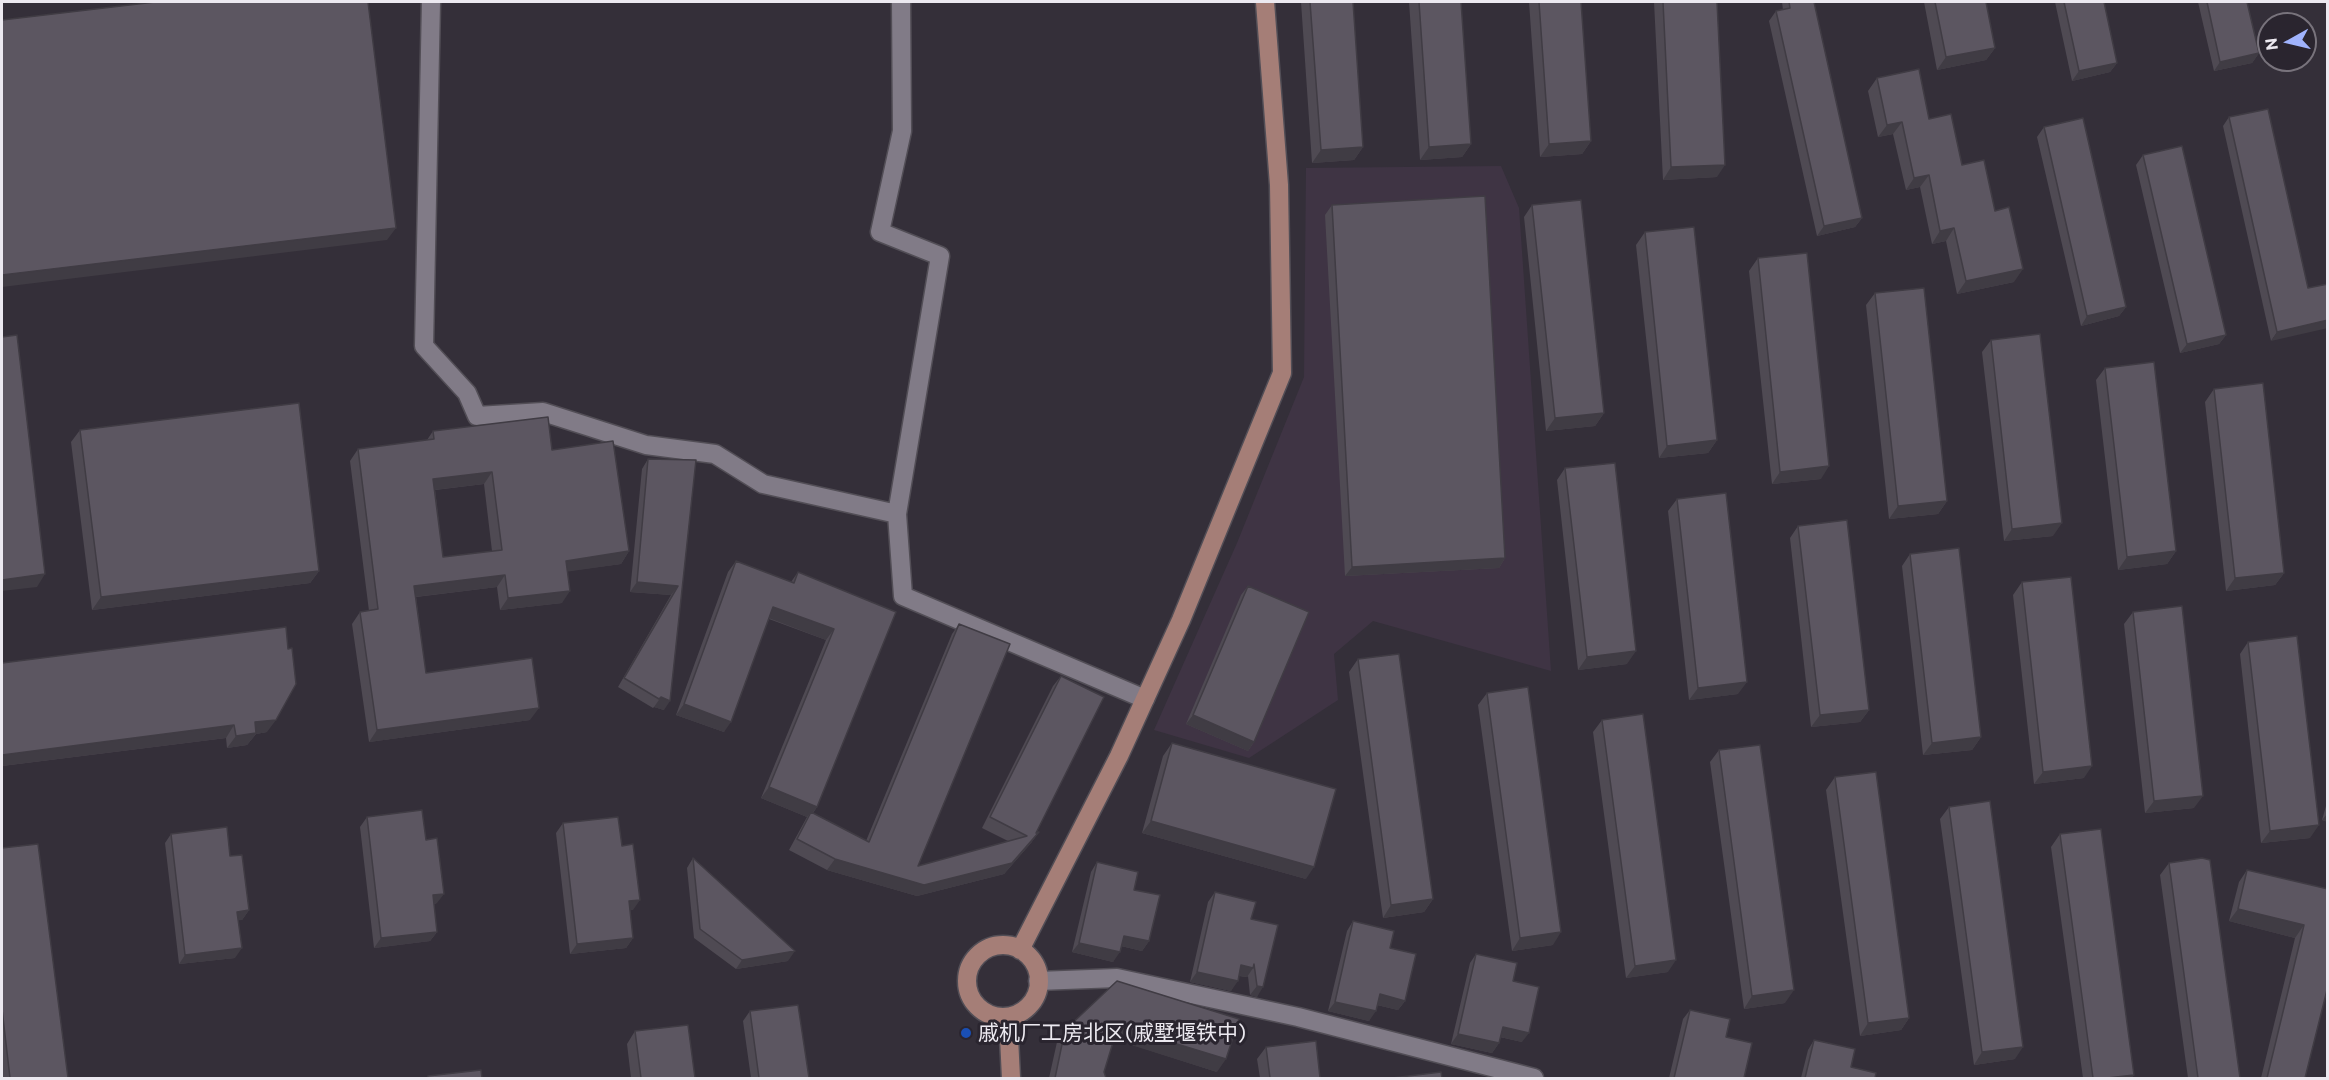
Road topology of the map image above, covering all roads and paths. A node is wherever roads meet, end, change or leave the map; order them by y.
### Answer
1 (431, 2) edge
2 (901, 2) edge
3 (1265, 2) edge
4 (897, 514) junction
5 (1145, 699) junction
6 (1020, 950) junction
7 (1038, 981) junction
8 (1008, 1017) junction
9 (1011, 1078) edge
10 (1534, 1078) edge

1 - 4 street
2 - 4 street
3 - 5 street
4 - 5 street
5 - 6 street
6 - 7 street
6 - 8 street
7 - 8 street
7 - 10 street
8 - 9 street

